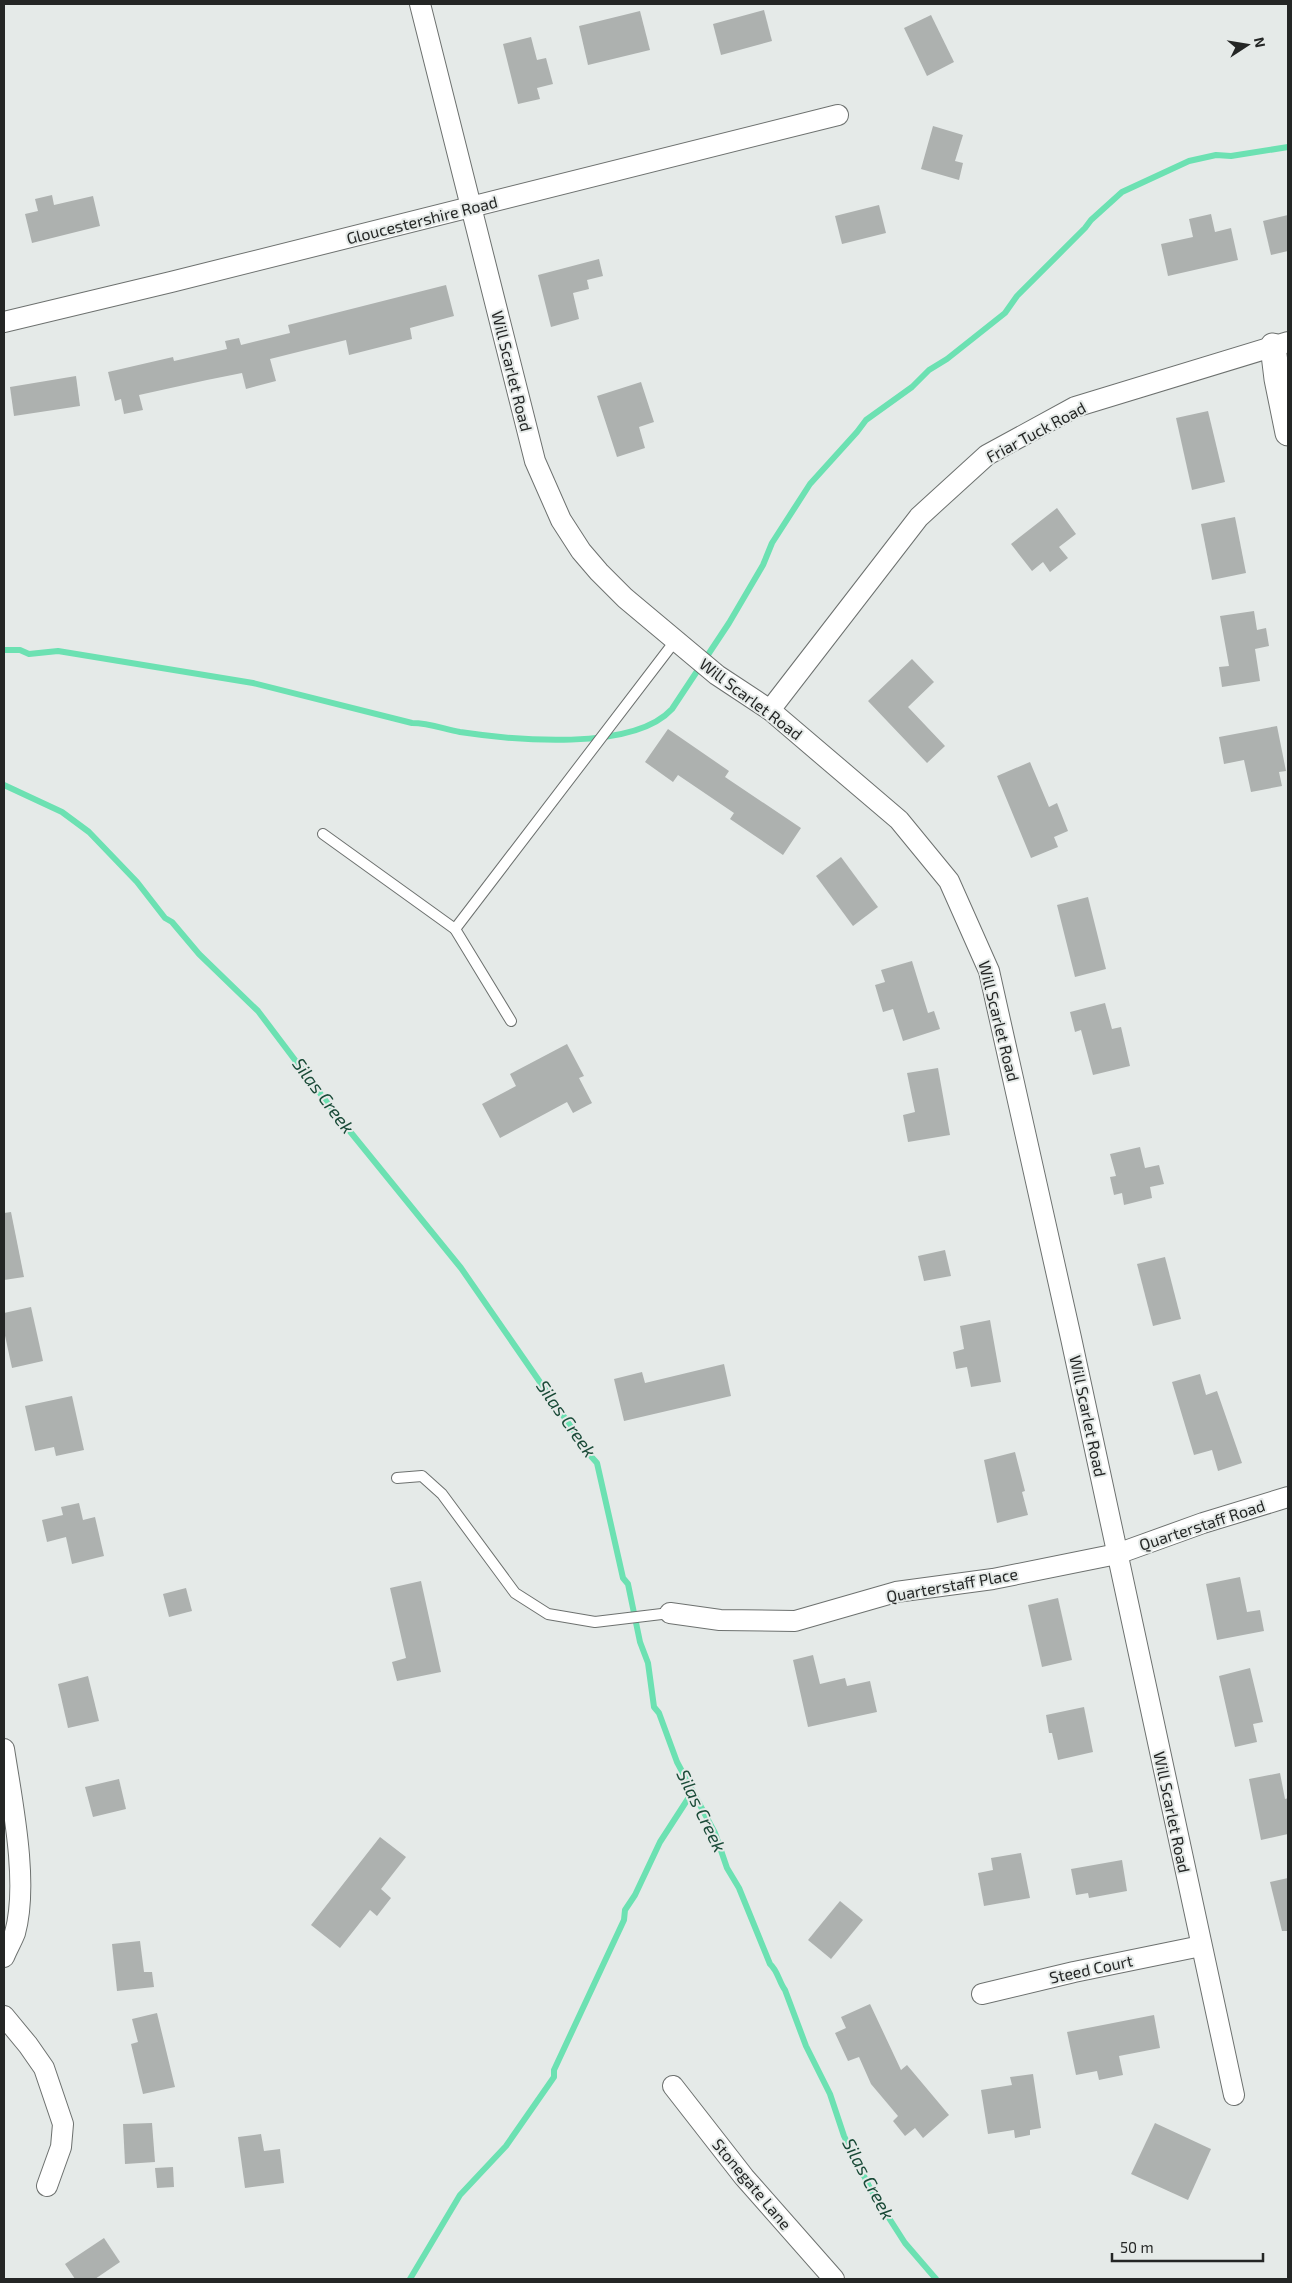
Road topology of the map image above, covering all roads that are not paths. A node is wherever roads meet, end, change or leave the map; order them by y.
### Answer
1 (420, 4) edge
2 (838, 115) dead end
3 (471, 208) junction
4 (4, 322) edge
5 (1280, 344) edge
6 (1288, 433) edge
7 (676, 641) junction
8 (770, 710) junction
9 (323, 834) dead end
10 (455, 929) junction
11 (511, 1020) dead end
12 (397, 1478) dead end
13 (1288, 1497) edge
14 (1117, 1554) junction
15 (670, 1613) joint
16 (4, 1749) edge
17 (1201, 1946) junction
18 (4, 1957) edge
19 (982, 1994) dead end
20 (4, 2016) edge
21 (673, 2086) dead end
22 (1234, 2095) dead end
23 (46, 2186) dead end
24 (834, 2279) edge

1 - 3 street, Will Scarlet Road
2 - 3 street, Gloucestershire Road
3 - 4 street, Gloucestershire Road
3 - 7 street, Will Scarlet Road
5 - 6 street
5 - 8 street, Friar Tuck Road
7 - 8 street, Will Scarlet Road
7 - 10 lane
8 - 14 street, Will Scarlet Road
9 - 10 lane
10 - 11 lane
12 - 15 lane
13 - 14 street, Quarterstaff Road
14 - 15 street, Quarterstaff Place
14 - 17 street, Will Scarlet Road
16 - 18 street
17 - 19 street, Steed Court
17 - 22 street, Will Scarlet Road
20 - 23 street
21 - 24 street, Stonegate Lane

